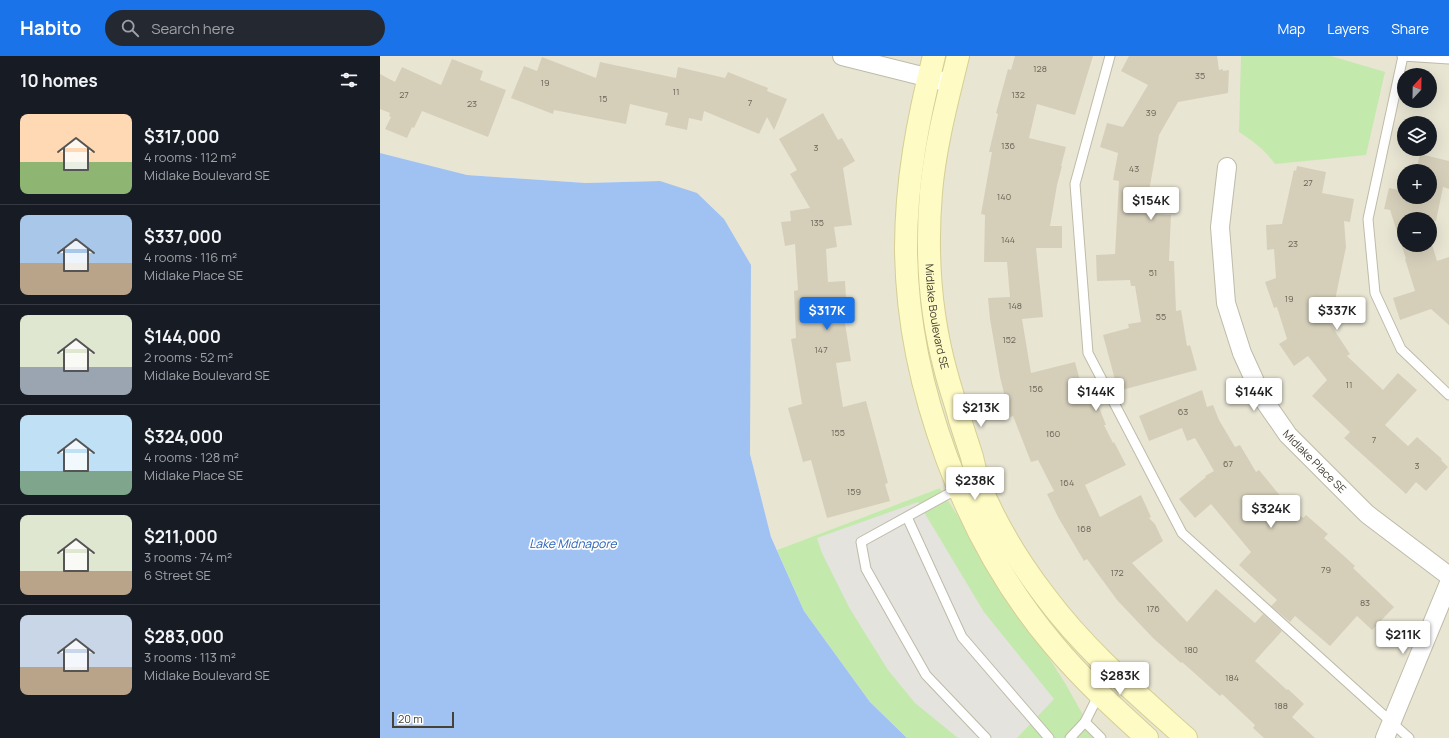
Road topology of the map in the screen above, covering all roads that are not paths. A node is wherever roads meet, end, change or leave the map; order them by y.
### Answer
1 (842, 56) edge
2 (934, 56) edge
3 (958, 56) edge
4 (1110, 56) edge
5 (1403, 56) edge
6 (1449, 59) edge
7 (929, 78) junction
8 (951, 83) junction
9 (1227, 167) dead end
10 (1449, 394) edge
11 (969, 485) junction
12 (906, 517) junction
13 (1449, 576) edge
14 (1449, 583) edge
15 (1116, 675) junction
16 (1099, 694) junction
17 (1085, 722) junction
18 (1388, 731) edge
19 (986, 738) edge
20 (1049, 738) edge
21 (1070, 738) edge
22 (1101, 738) edge
23 (1148, 738) edge
24 (1186, 738) edge
25 (1409, 738) edge

1 - 7 street
2 - 7 street, Midlake Boulevard SE
3 - 8 street, Midlake Boulevard SE
4 - 18 lane
5 - 6 lane
5 - 10 lane
7 - 8 street
7 - 11 street, Midlake Boulevard SE
8 - 11 street, Midlake Boulevard SE
9 - 13 street, Midlake Place SE
11 - 12 lane
11 - 15 street, Midlake Boulevard SE
11 - 16 street, Midlake Boulevard SE
12 - 19 lane
12 - 20 lane
14 - 18 street
15 - 16 street
15 - 24 street, Midlake Boulevard SE
16 - 17 lane
16 - 23 street, Midlake Boulevard SE
17 - 21 lane
17 - 22 lane
18 - 25 lane

